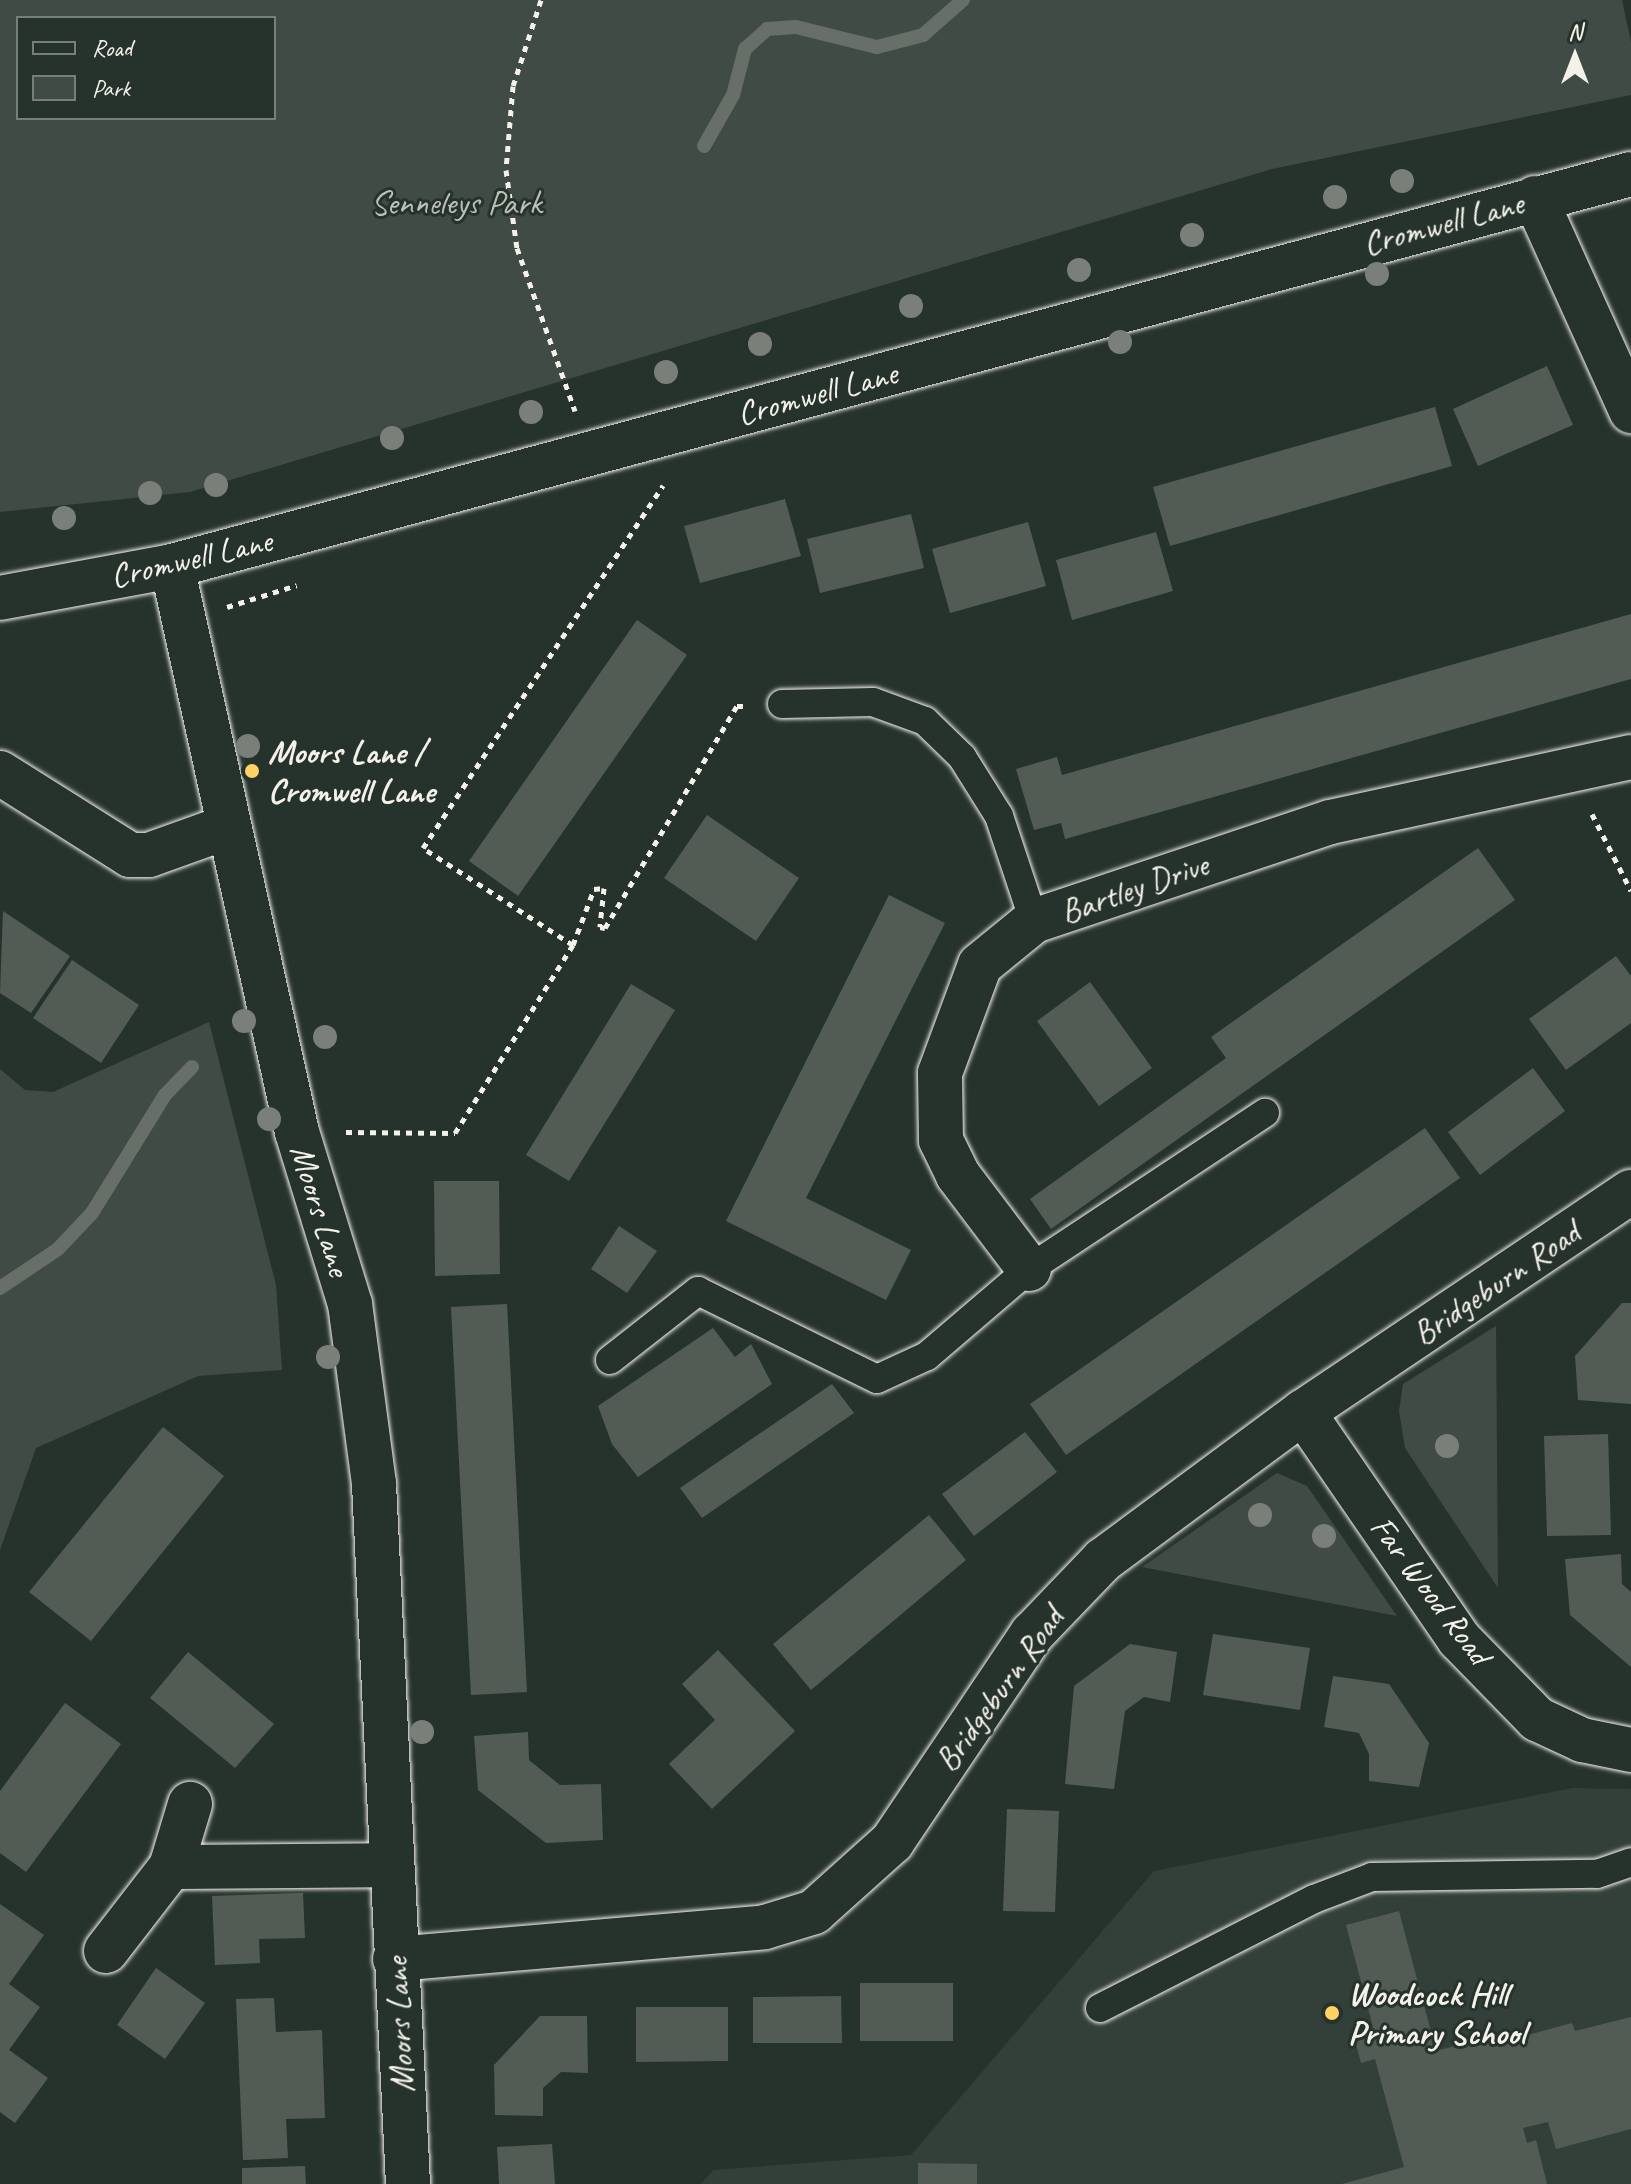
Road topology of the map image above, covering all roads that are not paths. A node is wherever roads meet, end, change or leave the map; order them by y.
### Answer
1 (1631, 174) edge
2 (1535, 198) junction
3 (1631, 411) edge
4 (172, 566) junction
5 (0, 598) edge
6 (782, 704) road end
7 (1631, 757) edge
8 (0, 773) edge
9 (227, 827) junction
10 (1034, 921) junction
11 (1265, 1113) dead end
12 (1631, 1192) edge
13 (1029, 1269) junction
14 (610, 1360) dead end
15 (1303, 1412) junction
16 (1631, 1750) edge
17 (190, 1804) dead end
18 (1631, 1862) edge
19 (390, 1865) junction
20 (171, 1867) junction
21 (106, 1951) dead end
22 (395, 1959) junction
23 (1100, 2008) dead end
24 (408, 2184) edge

1 - 2 street, Cromwell Lane
2 - 3 street
2 - 4 street, Cromwell Lane
4 - 5 street, Cromwell Lane
4 - 9 street, Moors Lane
6 - 10 lane
7 - 10 street, Bartley Drive
8 - 9 street
9 - 19 street, Moors Lane
10 - 13 street, Bartley Drive
11 - 13 lane
12 - 15 street, Bridgeburn Road
13 - 14 lane
15 - 16 street, Far Wood Road
15 - 22 street, Bridgeburn Road
17 - 20 street
18 - 23 lane
19 - 20 street
19 - 22 street, Moors Lane
20 - 21 street
22 - 24 street, Moors Lane

